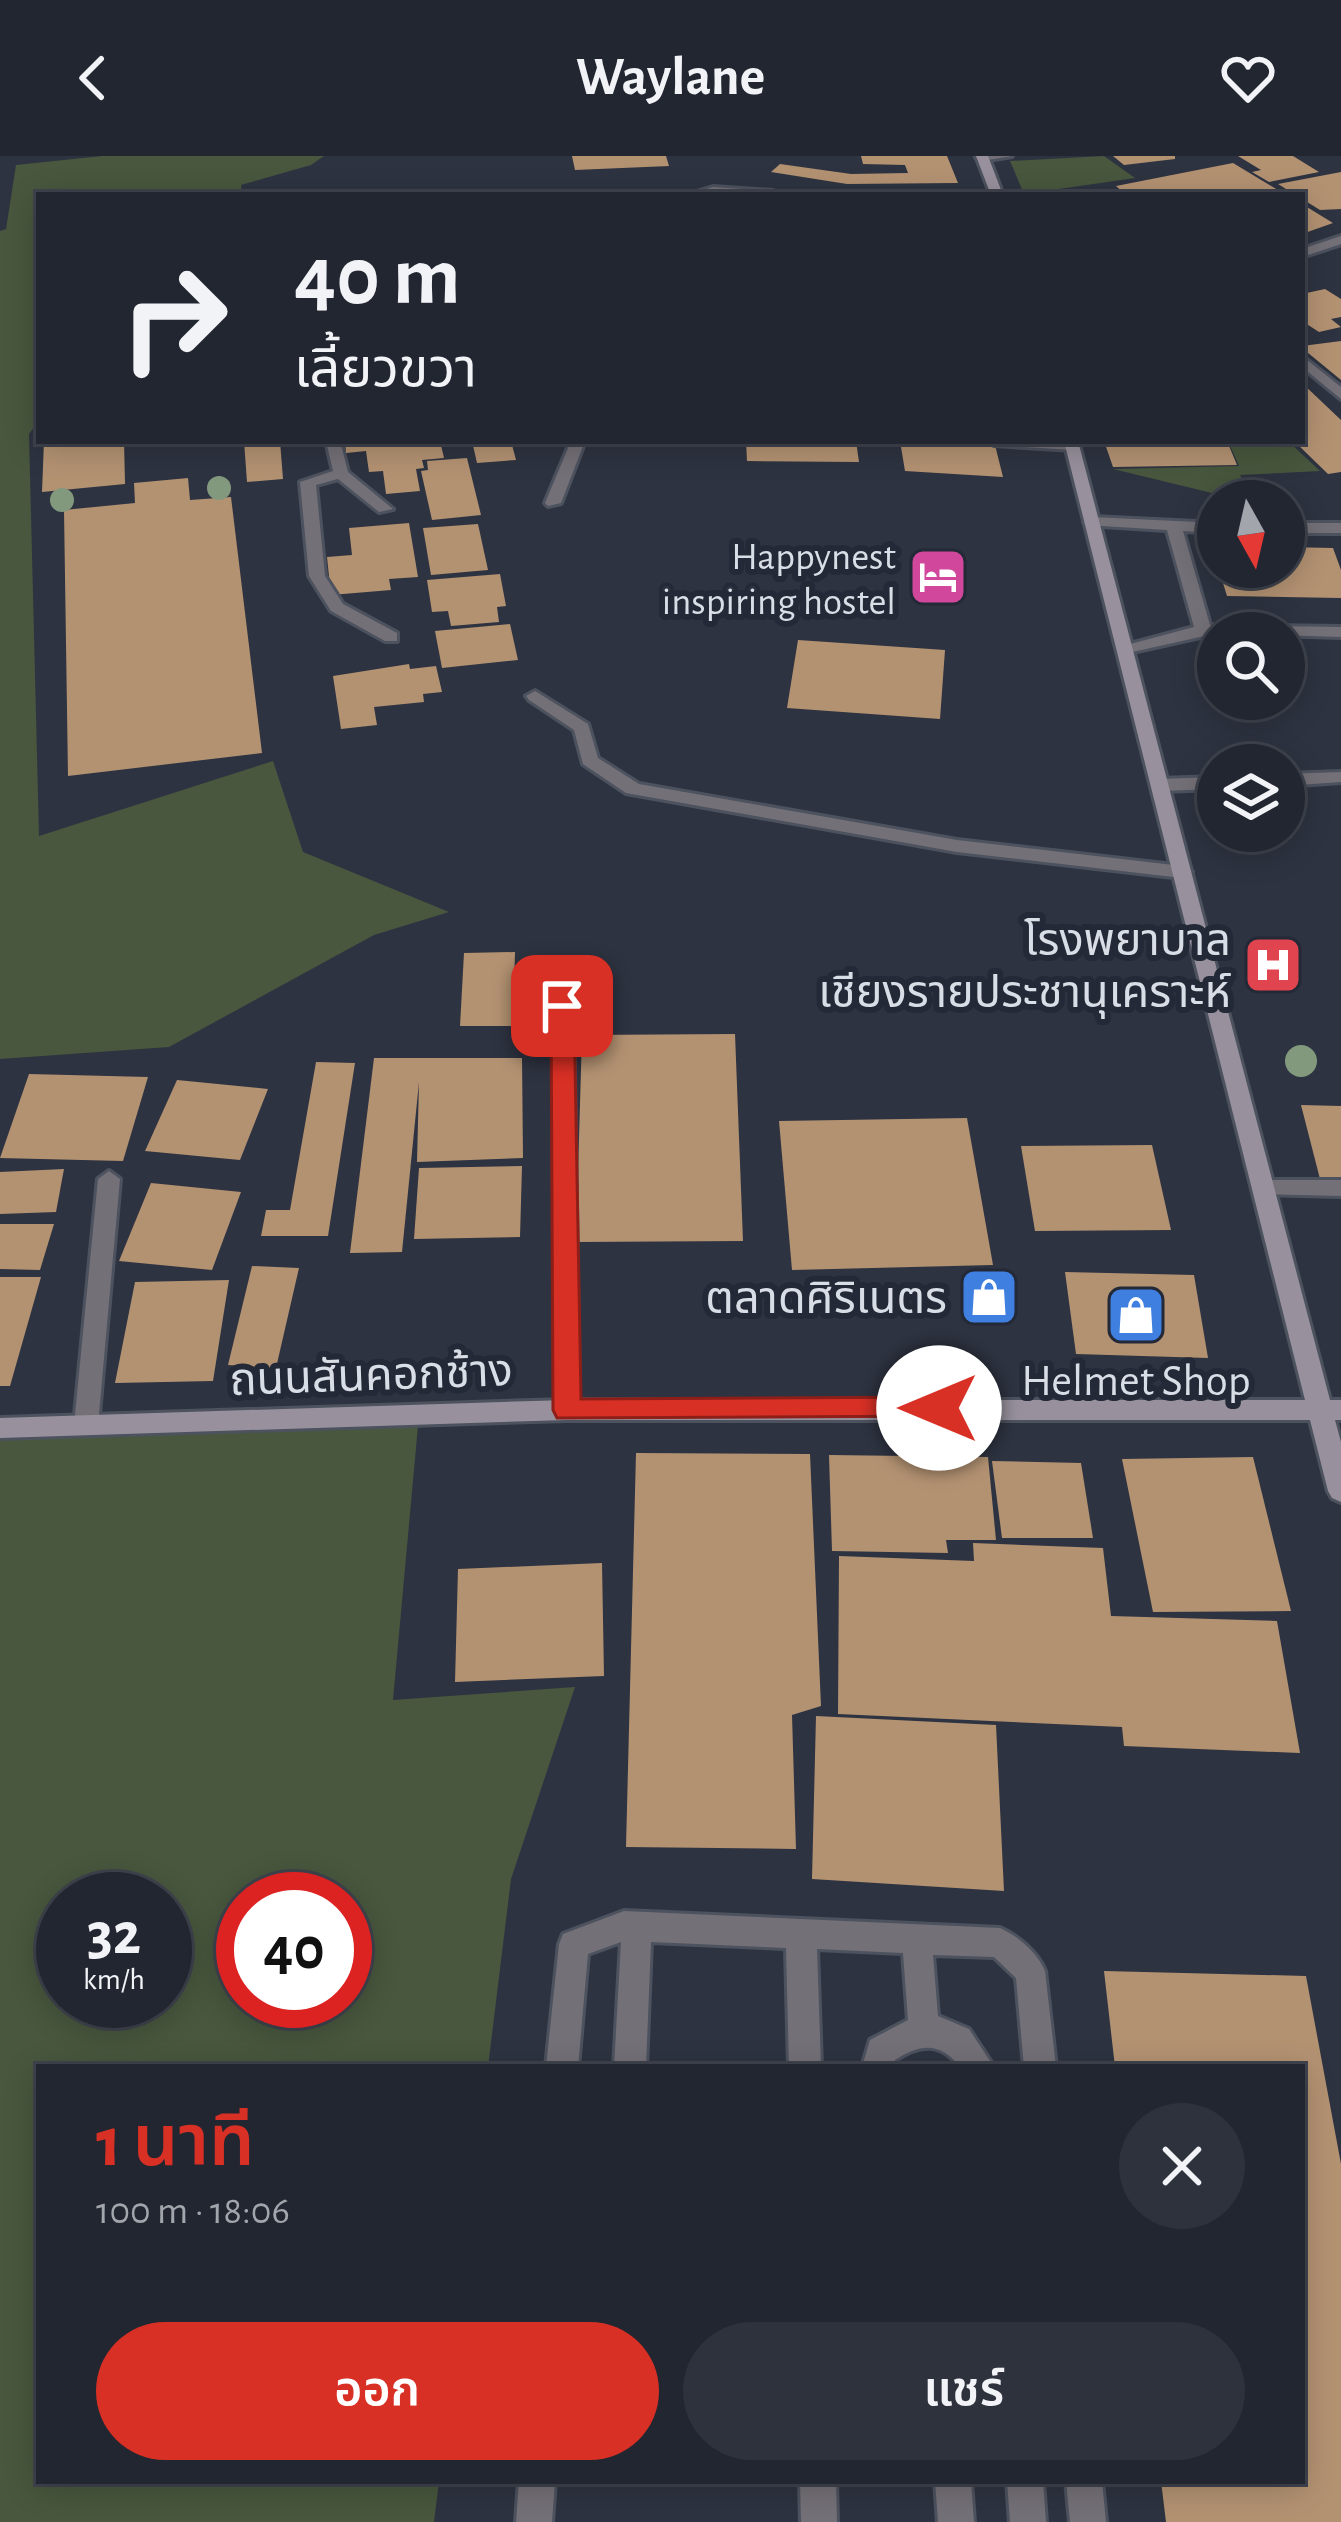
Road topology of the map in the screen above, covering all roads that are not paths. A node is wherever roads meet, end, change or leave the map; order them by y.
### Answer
1 (1006, 156) edge
2 (982, 157) edge
3 (996, 192) edge
4 (1341, 240) edge
5 (1305, 252) edge
6 (1305, 363) edge
7 (1341, 395) edge
8 (334, 444) edge
9 (577, 444) edge
10 (1072, 444) edge
11 (340, 474) junction
12 (553, 503) dead end
13 (386, 509) dead end
14 (1092, 522) junction
15 (1174, 528) junction
16 (1197, 528) edge
17 (1305, 528) edge
18 (1341, 529) edge
19 (1198, 612) edge
20 (1305, 631) edge
21 (1197, 632) edge
22 (1341, 632) edge
23 (391, 637) dead end
24 (1125, 651) junction
25 (535, 695) dead end
26 (1341, 777) edge
27 (1305, 779) edge
28 (1197, 784) edge
29 (1160, 785) junction
30 (1182, 872) junction
31 (562, 1006) dead end
32 (109, 1178) dead end
33 (1263, 1188) junction
34 (1341, 1188) edge
35 (567, 1410) junction
36 (1330, 1410) edge
37 (86, 1425) junction
38 (0, 1428) edge
39 (1341, 1491) edge
40 (637, 1926) junction
41 (801, 1934) junction
42 (917, 1940) junction
43 (924, 2030) junction
44 (630, 2063) edge
45 (562, 2064) edge
46 (806, 2064) edge
47 (879, 2064) edge
48 (976, 2064) edge
49 (1040, 2064) edge
50 (537, 2484) edge
51 (818, 2484) edge
52 (953, 2484) edge
53 (1025, 2484) edge
54 (1084, 2484) edge
55 (534, 2522) edge
56 (819, 2522) edge
57 (956, 2522) edge
58 (1028, 2522) edge
59 (1088, 2522) edge

1 - 2 street
2 - 3 main road
4 - 5 street
6 - 7 street
8 - 11 street
9 - 12 street
10 - 14 main road
11 - 13 street
11 - 23 street
14 - 15 street
14 - 24 main road
15 - 16 street
15 - 19 street
17 - 18 street
20 - 22 street
21 - 24 street
24 - 29 main road
25 - 30 street
26 - 27 street
28 - 29 street
29 - 30 main road
30 - 33 main road
31 - 35 street
32 - 37 street
33 - 34 street
33 - 36 main road
35 - 36 main road, ถนนสันคอกช้าง
35 - 37 main road, ถนนสันคอกช้าง
36 - 39 main road
37 - 38 main road, ถนนสันคอกช้าง
40 - 41 street
40 - 44 street
40 - 45 street
41 - 42 street
41 - 46 street
42 - 43 street
42 - 49 street
43 - 47 street
43 - 48 street
50 - 55 street
51 - 56 street
52 - 57 street
53 - 58 street
54 - 59 street

